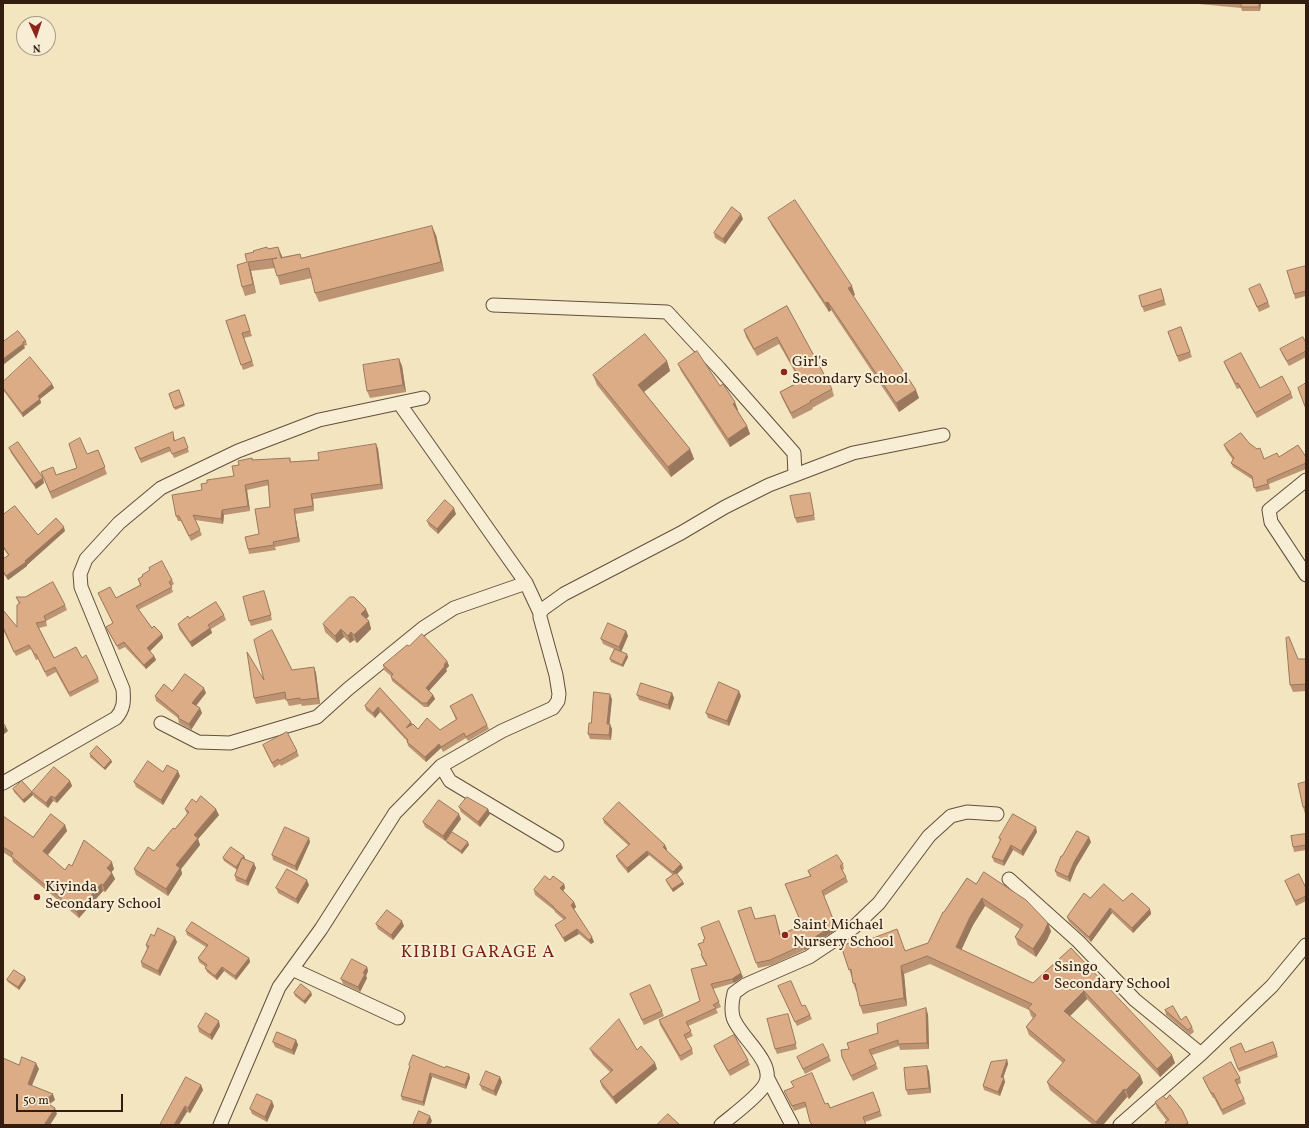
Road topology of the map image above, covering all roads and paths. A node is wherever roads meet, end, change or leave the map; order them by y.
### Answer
1 (493, 305) dead end
2 (423, 398) dead end
3 (399, 403) junction
4 (943, 435) dead end
5 (796, 475) junction
6 (1306, 480) edge
7 (1306, 575) edge
8 (526, 583) junction
9 (540, 613) junction
10 (161, 722) dead end
11 (440, 766) junction
12 (3, 783) edge
13 (997, 814) dead end
14 (557, 845) dead end
15 (1009, 879) dead end
16 (1306, 945) edge
17 (292, 969) junction
18 (398, 1018) dead end
19 (1201, 1054) junction
20 (767, 1077) junction
21 (220, 1125) edge
22 (721, 1125) edge
23 (792, 1125) edge
24 (1120, 1125) edge

1 - 5 street
2 - 3 street
3 - 8 street
3 - 12 street
4 - 5 street
5 - 9 street
6 - 7 street
8 - 9 street
8 - 10 street
9 - 11 street
11 - 14 street
11 - 17 street
13 - 20 street
15 - 19 street
16 - 19 street
17 - 18 street
17 - 21 street
19 - 24 street
20 - 22 street
20 - 23 street

